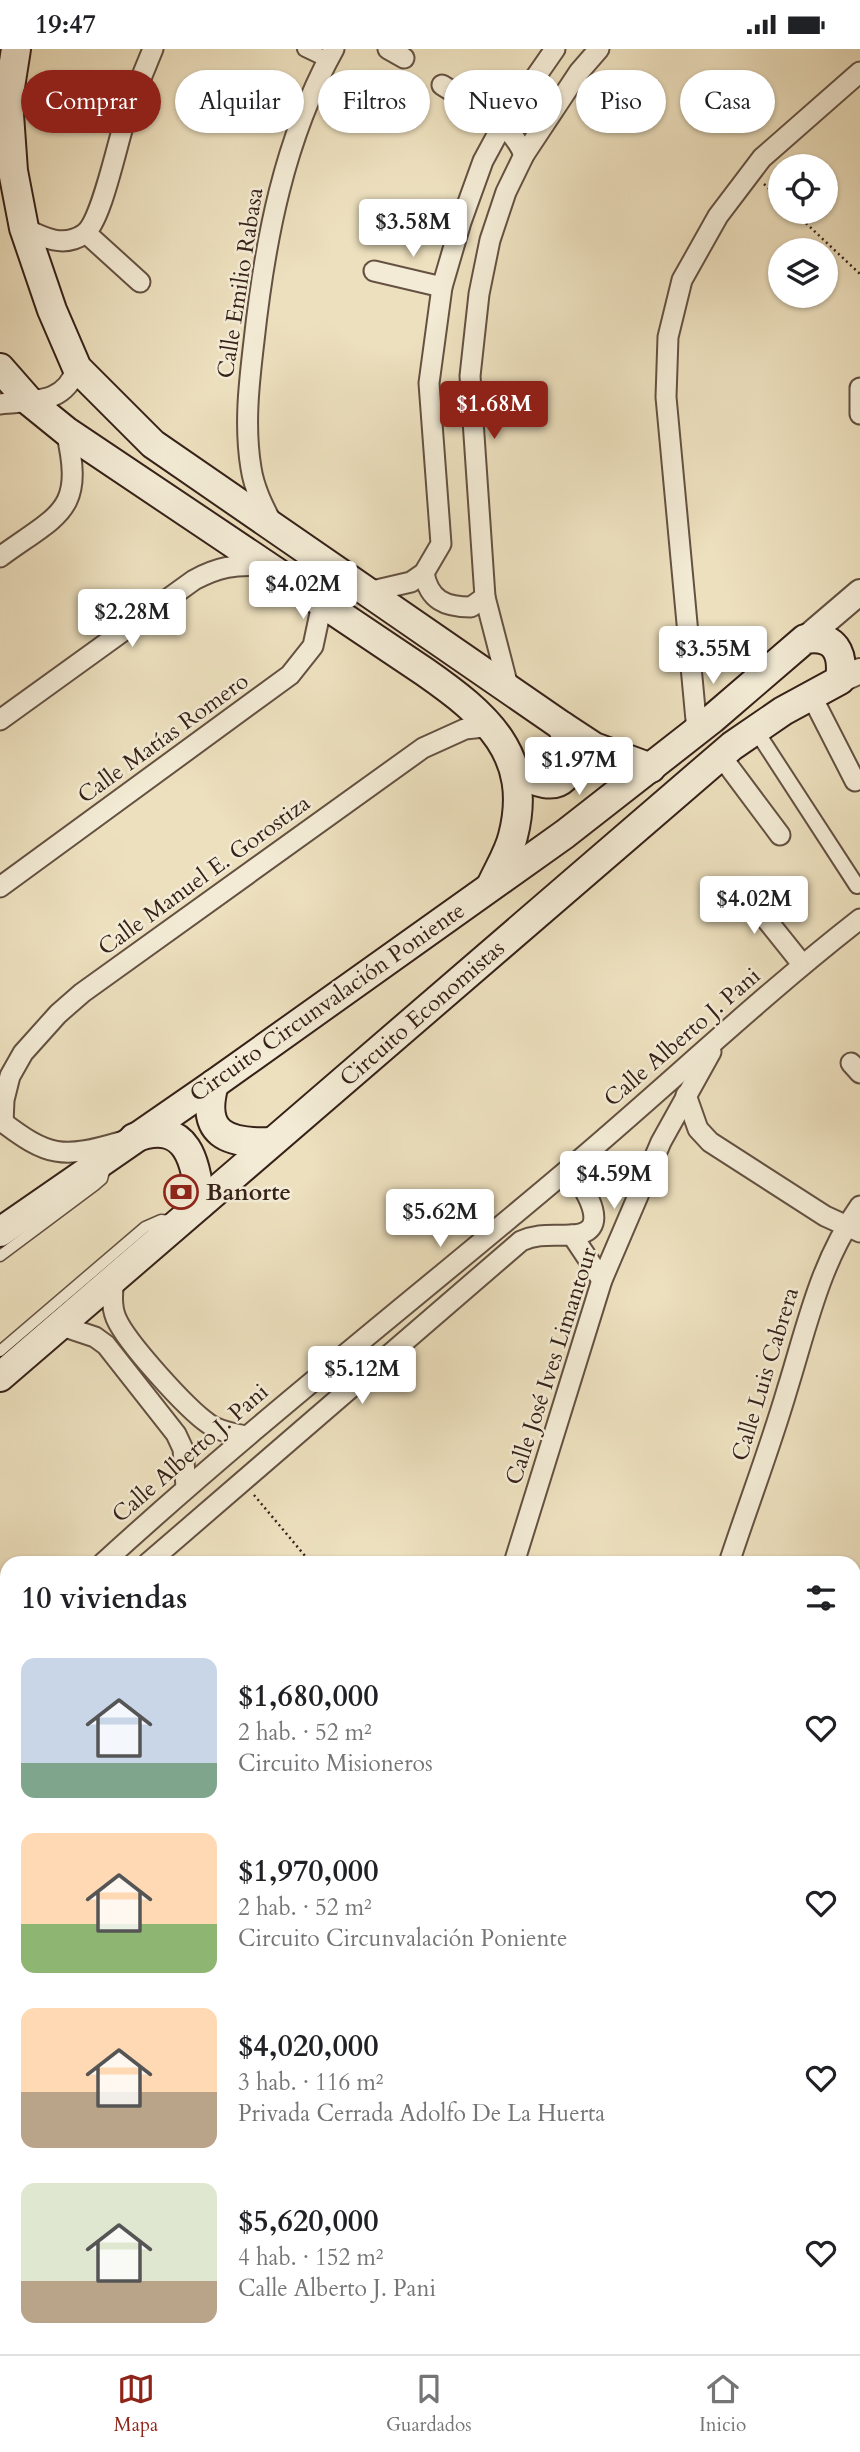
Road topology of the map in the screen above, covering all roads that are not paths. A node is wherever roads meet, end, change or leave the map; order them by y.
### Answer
1 (16, 49) edge
2 (153, 49) edge
3 (305, 49) edge
4 (555, 49) edge
5 (599, 49) edge
6 (331, 54) edge
7 (540, 70) edge
8 (860, 72) edge
9 (4, 93) edge
10 (498, 133) edge
11 (513, 133) edge
12 (524, 155) junction
13 (24, 228) junction
14 (86, 233) junction
15 (374, 271) dead end
16 (140, 282) dead end
17 (442, 287) junction
18 (0, 368) edge
19 (77, 368) junction
20 (860, 388) edge
21 (29, 401) junction
22 (0, 404) edge
23 (860, 414) edge
24 (66, 432) junction
25 (276, 530) junction
26 (0, 557) edge
27 (263, 566) junction
28 (425, 573) junction
29 (368, 592) junction
30 (860, 592) edge
31 (485, 597) junction
32 (322, 604) junction
33 (805, 639) junction
34 (850, 675) edge
35 (509, 690) junction
36 (811, 695) junction
37 (0, 720) edge
38 (493, 726) junction
39 (562, 726) junction
40 (755, 729) junction
41 (697, 731) junction
42 (721, 756) junction
43 (651, 768) junction
44 (515, 769) junction
45 (855, 781) dead end
46 (780, 835) dead end
47 (857, 886) dead end
48 (0, 887) edge
49 (490, 887) junction
50 (750, 899) dead end
51 (860, 919) edge
52 (802, 964) junction
53 (719, 1039) junction
54 (215, 1084) junction
55 (686, 1095) junction
56 (2, 1122) edge
57 (131, 1139) junction
58 (271, 1142) junction
59 (105, 1157) junction
60 (570, 1167) junction
61 (860, 1206) edge
62 (189, 1213) junction
63 (853, 1228) edge
64 (0, 1232) edge
65 (572, 1235) junction
66 (0, 1256) edge
67 (602, 1280) junction
68 (114, 1281) junction
69 (62, 1326) junction
70 (0, 1351) edge
71 (0, 1377) edge
72 (245, 1436) junction
73 (186, 1487) junction
74 (111, 1556) edge
75 (156, 1556) edge
76 (516, 1556) edge
77 (731, 1556) edge

1 - 9 main road
2 - 14 street
3 - 6 street
4 - 7 street
5 - 12 street
6 - 25 street, Calle Emilio Rabasa
8 - 41 street
9 - 13 main road
10 - 17 street
11 - 12 street
12 - 31 street
13 - 14 street
13 - 19 main road
14 - 16 street
15 - 17 street
17 - 28 street
18 - 21 main road
19 - 21 street
19 - 25 main road
20 - 23 street
21 - 22 street
21 - 24 main road
24 - 26 street
24 - 27 main road
25 - 29 main road
27 - 32 main road
27 - 37 street
28 - 29 street
28 - 31 street
29 - 35 main road
30 - 33 street
31 - 35 street
32 - 38 main road
32 - 48 street, Calle Matías Romero
33 - 34 main road
33 - 41 main road, Circuito Circunvalación Poniente
34 - 36 main road, Circuito Economistas
35 - 39 main road
36 - 40 main road, Circuito Economistas
36 - 45 street
38 - 44 main road
38 - 56 street, Calle Manuel E. Gorostiza
39 - 43 main road
39 - 44 main road
40 - 42 main road, Circuito Economistas
40 - 47 street
41 - 43 main road, Circuito Circunvalación Poniente
42 - 46 street
42 - 58 main road, Circuito Economistas
43 - 49 main road, Circuito Circunvalación Poniente
44 - 49 main road
49 - 54 main road, Circuito Circunvalación Poniente
50 - 52 street
51 - 52 street, Calle Alberto J. Pani
52 - 53 street, Calle Alberto J. Pani
53 - 55 street, Calle José Ives Limantour
53 - 60 street, Calle Alberto J. Pani
54 - 57 main road, Circuito Circunvalación Poniente
54 - 58 main road
55 - 63 street
55 - 67 street, Calle José Ives Limantour
56 - 57 street
57 - 59 main road, Circuito Circunvalación Poniente
57 - 62 main road
58 - 62 main road, Circuito Economistas
59 - 64 main road, Circuito Circunvalación Poniente
59 - 66 lane
60 - 65 street
60 - 72 street, Calle Alberto J. Pani
61 - 63 street, Calle Luis Cabrera
62 - 68 main road, Circuito Economistas
62 - 70 lane
63 - 77 street, Calle Luis Cabrera
65 - 67 street
65 - 75 street
67 - 76 street, Calle José Ives Limantour
68 - 69 main road, Circuito Economistas
68 - 72 street
69 - 71 main road, Circuito Economistas
69 - 73 street
72 - 73 street, Calle Alberto J. Pani
73 - 74 street, Calle Alberto J. Pani

